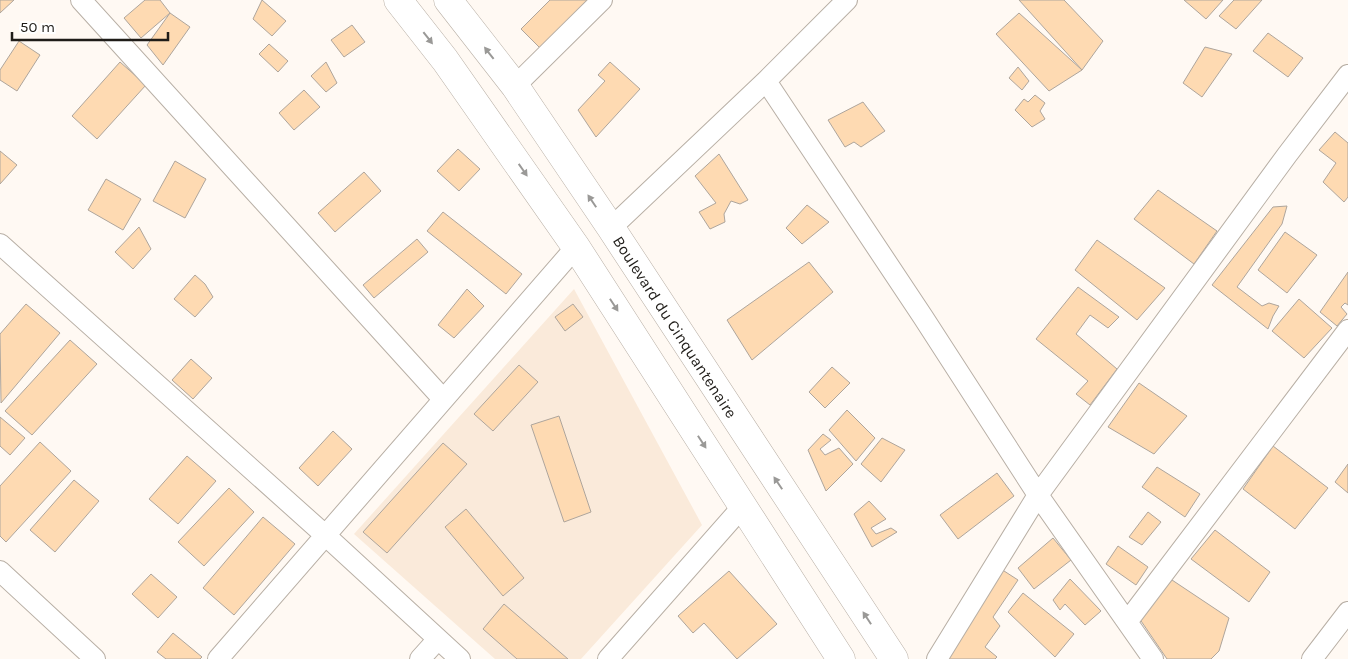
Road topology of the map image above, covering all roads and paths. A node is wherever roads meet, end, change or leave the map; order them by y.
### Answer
1 (81, 0) edge
2 (398, 0) edge
3 (448, 0) edge
4 (602, 0) edge
5 (847, 0) edge
6 (1348, 75) edge
7 (766, 81) junction
8 (515, 86) junction
9 (611, 228) junction
10 (0, 244) edge
11 (576, 247) junction
12 (1348, 330) edge
13 (443, 399) junction
14 (1038, 495) junction
15 (743, 506) junction
16 (326, 535) junction
17 (0, 571) edge
18 (1348, 612) edge
19 (1127, 622) junction
20 (438, 638) junction
21 (95, 659) edge
22 (218, 659) edge
23 (420, 659) edge
24 (460, 659) edge
25 (608, 659) edge
26 (841, 659) edge
27 (894, 659) edge
28 (937, 659) edge
29 (1153, 659) edge
30 (1312, 659) edge

1 - 13 street
2 -> 11 main road
8 -> 3 main road, Boulevard du Cinquantenaire
4 - 8 street
5 - 7 street
6 - 14 street
7 - 9 street
7 - 14 street
9 -> 8 main road, Boulevard du Cinquantenaire
27 -> 9 main road, Boulevard du Cinquantenaire
10 - 16 street
11 - 13 street
11 -> 15 main road
12 - 19 street
13 - 16 street
14 - 19 street
14 - 28 street
15 - 25 street
15 - 26 main road
16 - 20 street
16 - 22 street
17 - 21 street
18 - 30 street
19 - 29 street
20 - 23 street
20 - 24 street

